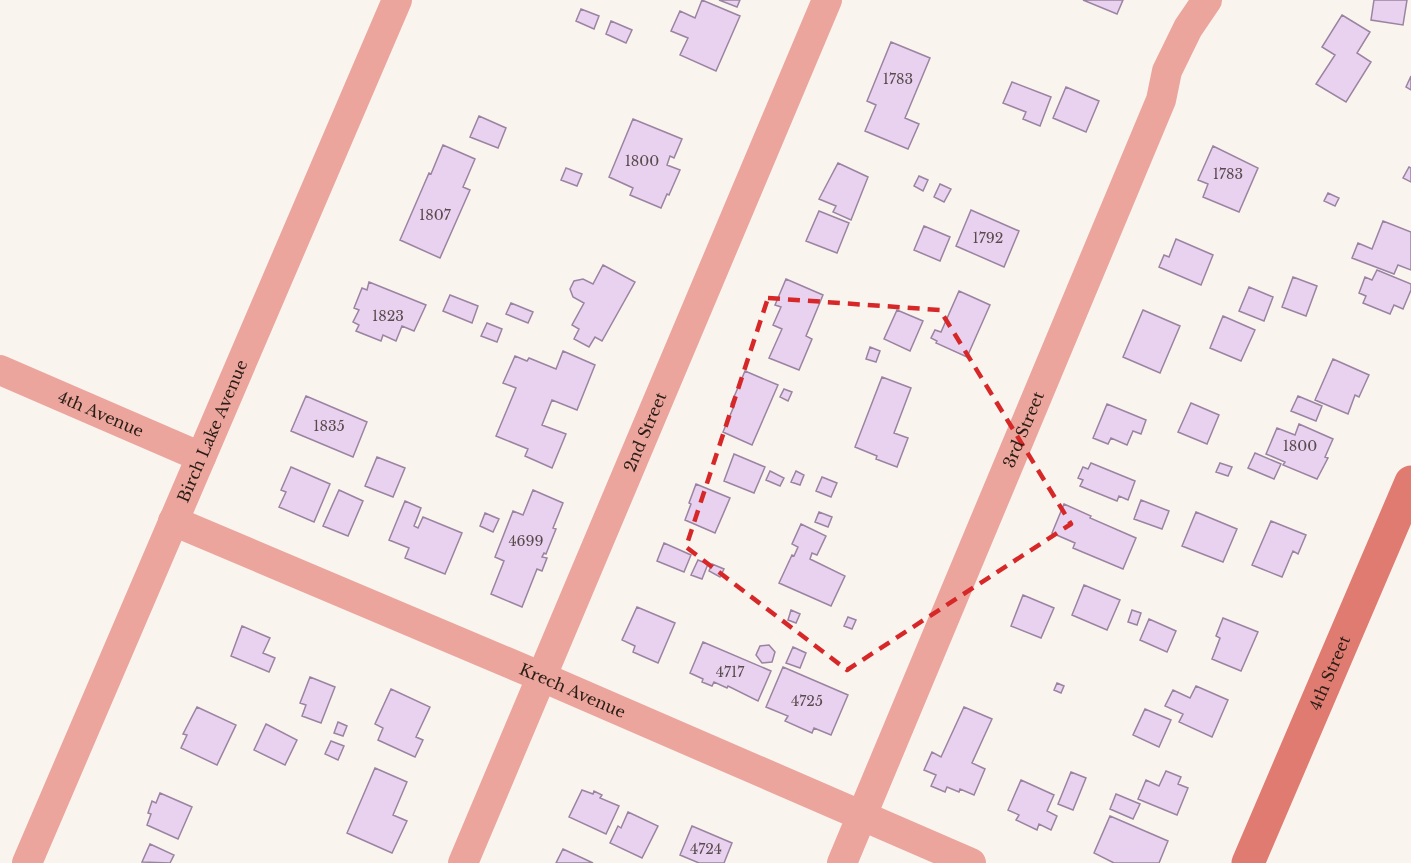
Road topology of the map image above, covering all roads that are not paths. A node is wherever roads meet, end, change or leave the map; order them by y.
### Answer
1 (397, 0) edge
2 (827, 0) edge
3 (1207, 0) edge
4 (0, 370) edge
5 (201, 457) junction
6 (1411, 482) edge
7 (173, 521) junction
8 (542, 677) junction
9 (862, 817) junction
10 (27, 863) edge
11 (463, 863) edge
12 (842, 863) edge
13 (971, 863) edge
14 (1248, 863) edge

1 - 5 street, Birch Lake Avenue
2 - 8 street, 2nd Street
3 - 9 street, 3rd Street
4 - 5 street, 4th Avenue
5 - 7 street, Birch Lake Avenue
6 - 14 street, 4th Street
7 - 8 street, Krech Avenue
7 - 10 street, Birch Lake Avenue
8 - 9 street, Krech Avenue
8 - 11 street, 2nd Street
9 - 12 street, 3rd Street
9 - 13 street, Krech Avenue

